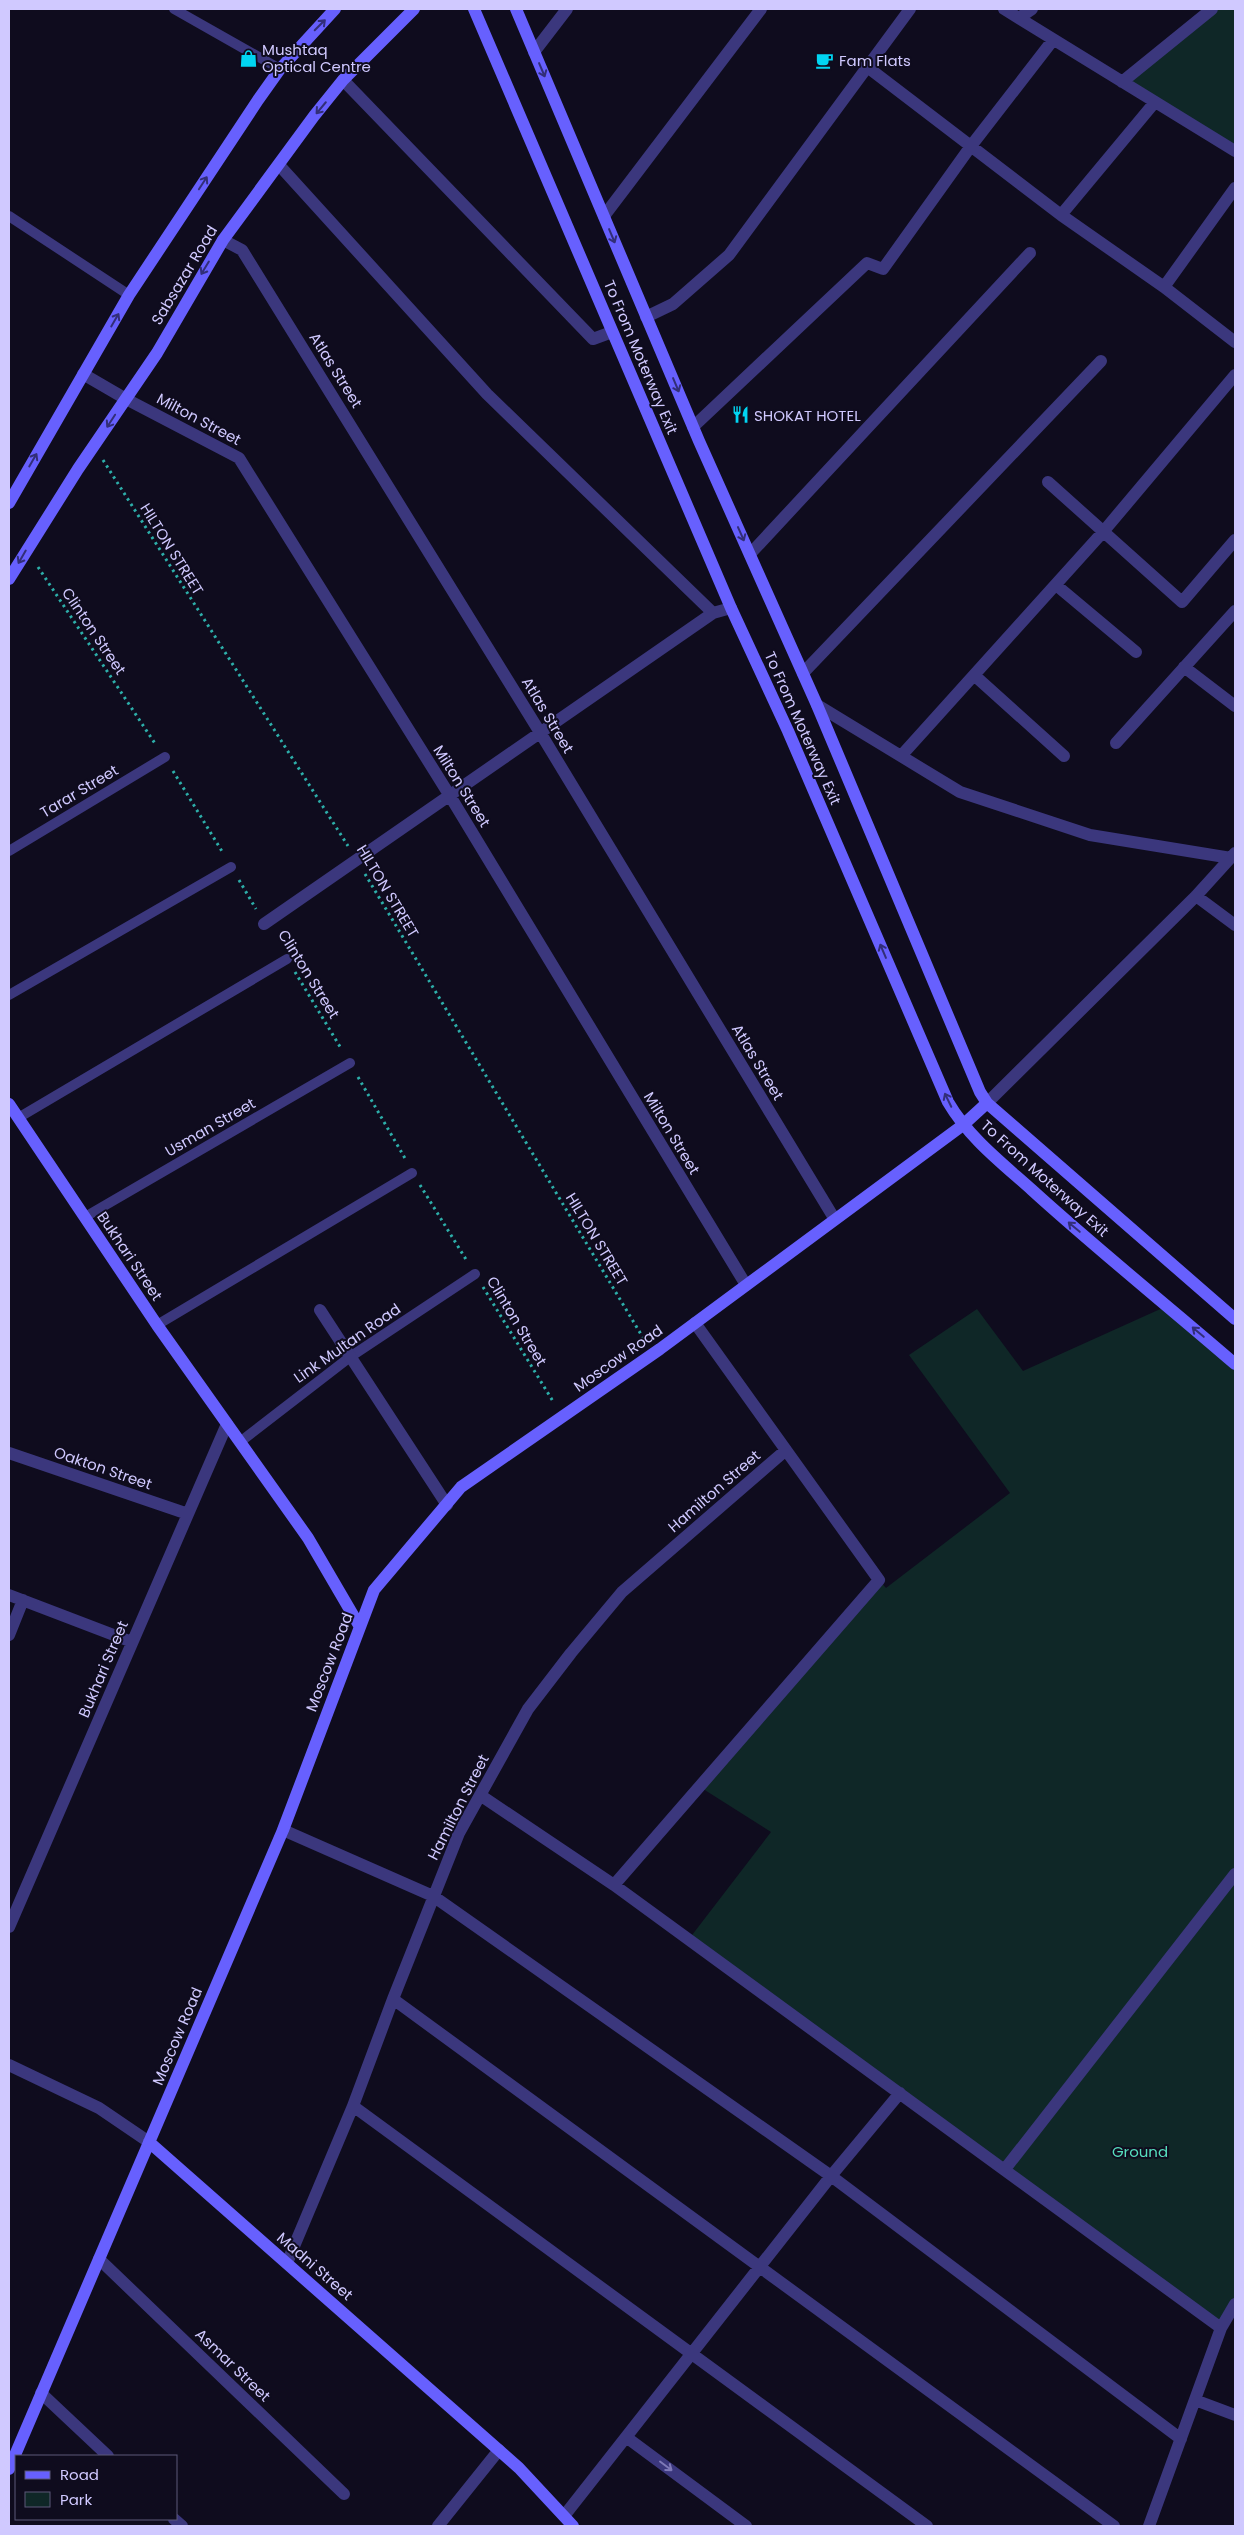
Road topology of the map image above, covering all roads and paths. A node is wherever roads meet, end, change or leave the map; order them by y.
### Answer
1 (174, 9) edge
2 (336, 9) edge
3 (414, 9) edge
4 (474, 9) edge
5 (516, 9) edge
6 (567, 9) edge
7 (761, 9) edge
8 (910, 9) edge
9 (1004, 9) edge
10 (1032, 9) edge
11 (1212, 9) edge
12 (1020, 18) junction
13 (1053, 40) junction
14 (534, 52) junction
15 (866, 66) junction
16 (280, 69) junction
17 (343, 80) junction
18 (1122, 82) junction
19 (1155, 102) junction
20 (971, 146) junction
21 (1235, 151) edge
22 (278, 166) junction
23 (1235, 188) edge
24 (1061, 215) junction
25 (9, 216) edge
26 (604, 216) junction
27 (223, 240) junction
28 (1030, 254) dead end
29 (1164, 287) junction
30 (129, 295) junction
31 (646, 316) junction
32 (612, 332) junction
33 (1235, 342) edge
34 (1100, 361) dead end
35 (83, 374) junction
36 (1235, 375) edge
37 (126, 399) junction
38 (693, 426) junction
39 (94, 447) junction
40 (1048, 482) dead end
41 (9, 503) edge
42 (1103, 532) junction
43 (1235, 540) edge
44 (26, 549) junction
45 (750, 554) junction
46 (9, 579) edge
47 (1056, 584) junction
48 (731, 608) junction
49 (1235, 611) edge
50 (713, 613) junction
51 (1136, 652) dead end
52 (1184, 667) junction
53 (803, 674) junction
54 (974, 675) junction
55 (817, 706) junction
56 (1235, 706) edge
57 (541, 734) junction
58 (1116, 743) dead end
59 (901, 756) junction
60 (1064, 756) dead end
61 (165, 757) junction
62 (450, 796) junction
63 (9, 851) edge
64 (1233, 856) edge
65 (357, 861) junction
66 (231, 867) junction
67 (1196, 896) junction
68 (264, 924) joint
69 (1235, 925) edge
70 (288, 960) joint
71 (9, 995) edge
72 (350, 1063) junction
73 (987, 1103) junction
74 (9, 1104) edge
75 (18, 1118) junction
76 (963, 1125) junction
77 (412, 1173) junction
78 (85, 1217) junction
79 (834, 1218) junction
80 (475, 1274) junction
81 (746, 1286) junction
82 (320, 1310) dead end
83 (1235, 1319) edge
84 (695, 1323) junction
85 (157, 1325) junction
86 (653, 1354) junction
87 (350, 1357) junction
88 (1235, 1364) edge
89 (562, 1417) junction
90 (227, 1424) junction
91 (240, 1442) junction
92 (786, 1450) junction
93 (9, 1453) edge
94 (447, 1505) junction
95 (188, 1514) junction
96 (9, 1595) edge
97 (23, 1600) junction
98 (360, 1627) junction
99 (9, 1635) edge
100 (132, 1642) junction
101 (480, 1795) junction
102 (283, 1830) junction
103 (1235, 1874) edge
104 (614, 1885) junction
105 (433, 1896) junction
106 (9, 1927) edge
107 (393, 1998) junction
108 (9, 2065) edge
109 (900, 2093) junction
110 (353, 2106) junction
111 (149, 2142) junction
112 (1005, 2170) junction
113 (831, 2176) junction
114 (99, 2259) junction
115 (287, 2263) junction
116 (761, 2267) junction
117 (1235, 2304) edge
118 (1221, 2328) junction
119 (692, 2354) junction
120 (42, 2393) junction
121 (1195, 2400) junction
122 (1235, 2415) edge
123 (626, 2437) junction
124 (1181, 2439) junction
125 (499, 2450) junction
126 (15, 2455) edge
127 (15, 2455) edge
128 (107, 2455) edge
129 (9, 2469) edge
130 (344, 2494) dead end
131 (564, 2516) junction
132 (438, 2526) edge
133 (574, 2526) edge
134 (746, 2526) edge
135 (927, 2526) edge
136 (1114, 2526) edge
137 (1149, 2526) edge

1 - 16 lane
16 -> 2 main road
3 - 17 main road, Sabsazar Road
4 - 32 main road, To From Moterway Exit
5 - 14 main road, To From Moterway Exit
6 - 14 street
7 - 26 street
8 - 15 street
9 - 12 street
10 - 12 street
11 - 18 street
12 - 13 street
13 - 18 street
13 - 20 street
14 -> 26 main road, To From Moterway Exit
15 - 20 street
15 - 31 street
30 -> 16 main road
17 -> 22 main road, Sabsazar Road
17 - 32 street
18 - 19 street
19 - 21 street
19 - 24 street
20 - 24 street
20 - 38 street
22 - 27 main road, Sabsazar Road
22 - 50 street
23 - 29 street
24 - 29 street
25 - 30 lane
26 -> 31 main road, To From Moterway Exit
27 -> 37 main road, Sabsazar Road
27 - 57 street, Atlas Street
28 - 45 street
29 - 33 street
35 -> 30 main road
31 -> 38 main road, To From Moterway Exit
32 - 48 main road, To From Moterway Exit
34 - 53 street
35 - 37 street, Milton Street
41 -> 35 main road
36 - 42 street
37 -> 39 main road, Sabsazar Road
37 - 62 street, Milton Street
38 -> 45 main road, To From Moterway Exit
39 - 44 main road, Sabsazar Road
39 - 65 path, HILTON STREET
40 - 42 street
42 - 43 street
42 - 47 street
44 -> 46 main road, Sabsazar Road
44 - 61 path, Clinton Street
45 - 53 main road, To From Moterway Exit
47 - 51 street
47 - 54 street
48 - 50 street
76 -> 48 main road, To From Moterway Exit
49 - 52 street
50 - 57 street
52 - 56 street
52 - 58 street
53 - 55 main road, To From Moterway Exit
54 - 59 street
54 - 60 street
55 - 59 street
55 - 73 main road, To From Moterway Exit
57 - 62 street
57 - 79 street, Atlas Street
59 - 64 street
61 - 63 lane, Tarar Street
61 - 66 path, Clinton Street
62 - 65 street
62 - 81 street, Milton Street
64 - 67 street
65 - 68 street
65 - 86 path, HILTON STREET
66 - 68 path, Clinton Street
66 - 71 lane
67 - 69 street
67 - 73 street
70 - 72 path, Clinton Street
70 - 75 lane
72 - 77 path, Clinton Street
72 - 78 lane, Usman Street
73 - 76 main road, Moscow Road
73 - 83 main road, To From Moterway Exit
74 - 75 main road, Bukhari Street
75 - 78 main road, Bukhari Street
76 - 79 main road, Moscow Road
88 -> 76 main road, To From Moterway Exit
77 - 80 path, Clinton Street
77 - 85 lane
78 - 85 main road, Bukhari Street
79 - 81 main road, Moscow Road
80 - 87 lane, Link Multan Road
80 - 89 path, Clinton Street
81 - 84 main road, Moscow Road
82 - 87 street
84 - 86 main road, Moscow Road
84 - 92 street
85 - 90 main road, Bukhari Street
86 - 89 main road, Moscow Road
87 - 91 lane, Link Multan Road
87 - 94 street
89 - 94 main road, Moscow Road
90 - 91 main road, Bukhari Street
90 - 95 street, Bukhari Street
91 - 98 main road, Bukhari Street
92 - 101 street, Hamilton Street
92 - 104 street
93 - 95 street, Oakton Street
94 - 98 main road, Moscow Road
95 - 100 street, Bukhari Street
96 - 97 street
97 - 99 street
97 - 100 street
98 - 102 main road, Moscow Road
100 - 106 street, Bukhari Street
101 - 104 street
101 - 105 street, Hamilton Street
102 - 105 street
102 - 111 main road, Moscow Road
103 - 112 street
104 - 109 street
105 - 107 street, Hamilton Street
105 - 113 street
107 - 110 street, Hamilton Street
107 - 116 street
108 - 111 street, Madni Street
109 - 112 street
109 - 113 street
110 - 115 street, Hamilton Street
110 - 119 street
111 - 114 main road, Moscow Road
111 - 115 main road, Madni Street
112 - 118 street
113 - 116 street
113 - 124 street
114 - 120 main road, Moscow Road
114 - 130 street, Asmar Street
115 - 125 main road, Madni Street
116 - 119 street
116 - 136 street
117 - 118 street
118 - 121 street
119 - 123 street
119 - 135 street
120 - 126 main road, Moscow Road
120 - 128 street
121 - 122 street
121 - 124 street
123 - 131 street
123 -> 134 street
124 - 137 street
125 - 131 main road, Madni Street
125 - 132 street
127 - 129 main road, Moscow Road
131 - 133 main road, Madni Street

